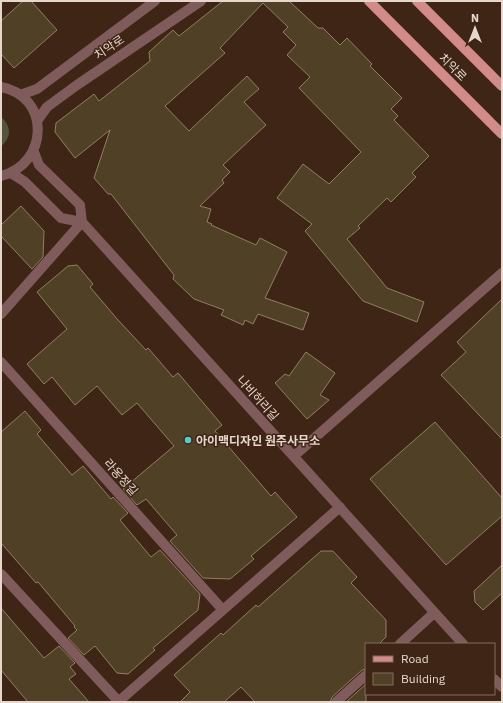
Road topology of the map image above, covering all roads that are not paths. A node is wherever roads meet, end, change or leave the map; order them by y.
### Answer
1 (155, 1) edge
2 (201, 1) edge
3 (369, 1) edge
4 (417, 1) edge
5 (502, 86) edge
6 (1, 88) edge
7 (20, 95) junction
8 (37, 121) junction
9 (502, 134) edge
10 (34, 152) junction
11 (11, 173) junction
12 (1, 176) edge
13 (82, 222) junction
14 (502, 273) edge
15 (1, 314) edge
16 (1, 362) edge
17 (294, 456) junction
18 (340, 507) junction
19 (1, 574) edge
20 (222, 609) junction
21 (434, 613) junction
22 (401, 643) edge
23 (462, 643) edge
24 (365, 676) edge
25 (119, 702) edge
26 (336, 702) edge

1 - 7 street, 치악로
2 - 8 street, 치악로
3 - 9 main road, 치악로
4 - 5 main road, 치악로
6 - 7 street
7 - 8 street
8 - 10 street
10 - 11 street
10 - 13 street
11 - 12 street
11 - 13 street
13 - 15 street
13 - 17 street, 나비허리길
14 - 17 street
16 - 20 street, 라옹정길
17 - 18 street, 나비허리길
18 - 20 street
18 - 21 street, 나비허리길
19 - 25 street
20 - 25 street
21 - 22 street
21 - 23 street, 나비허리길
24 - 26 street

